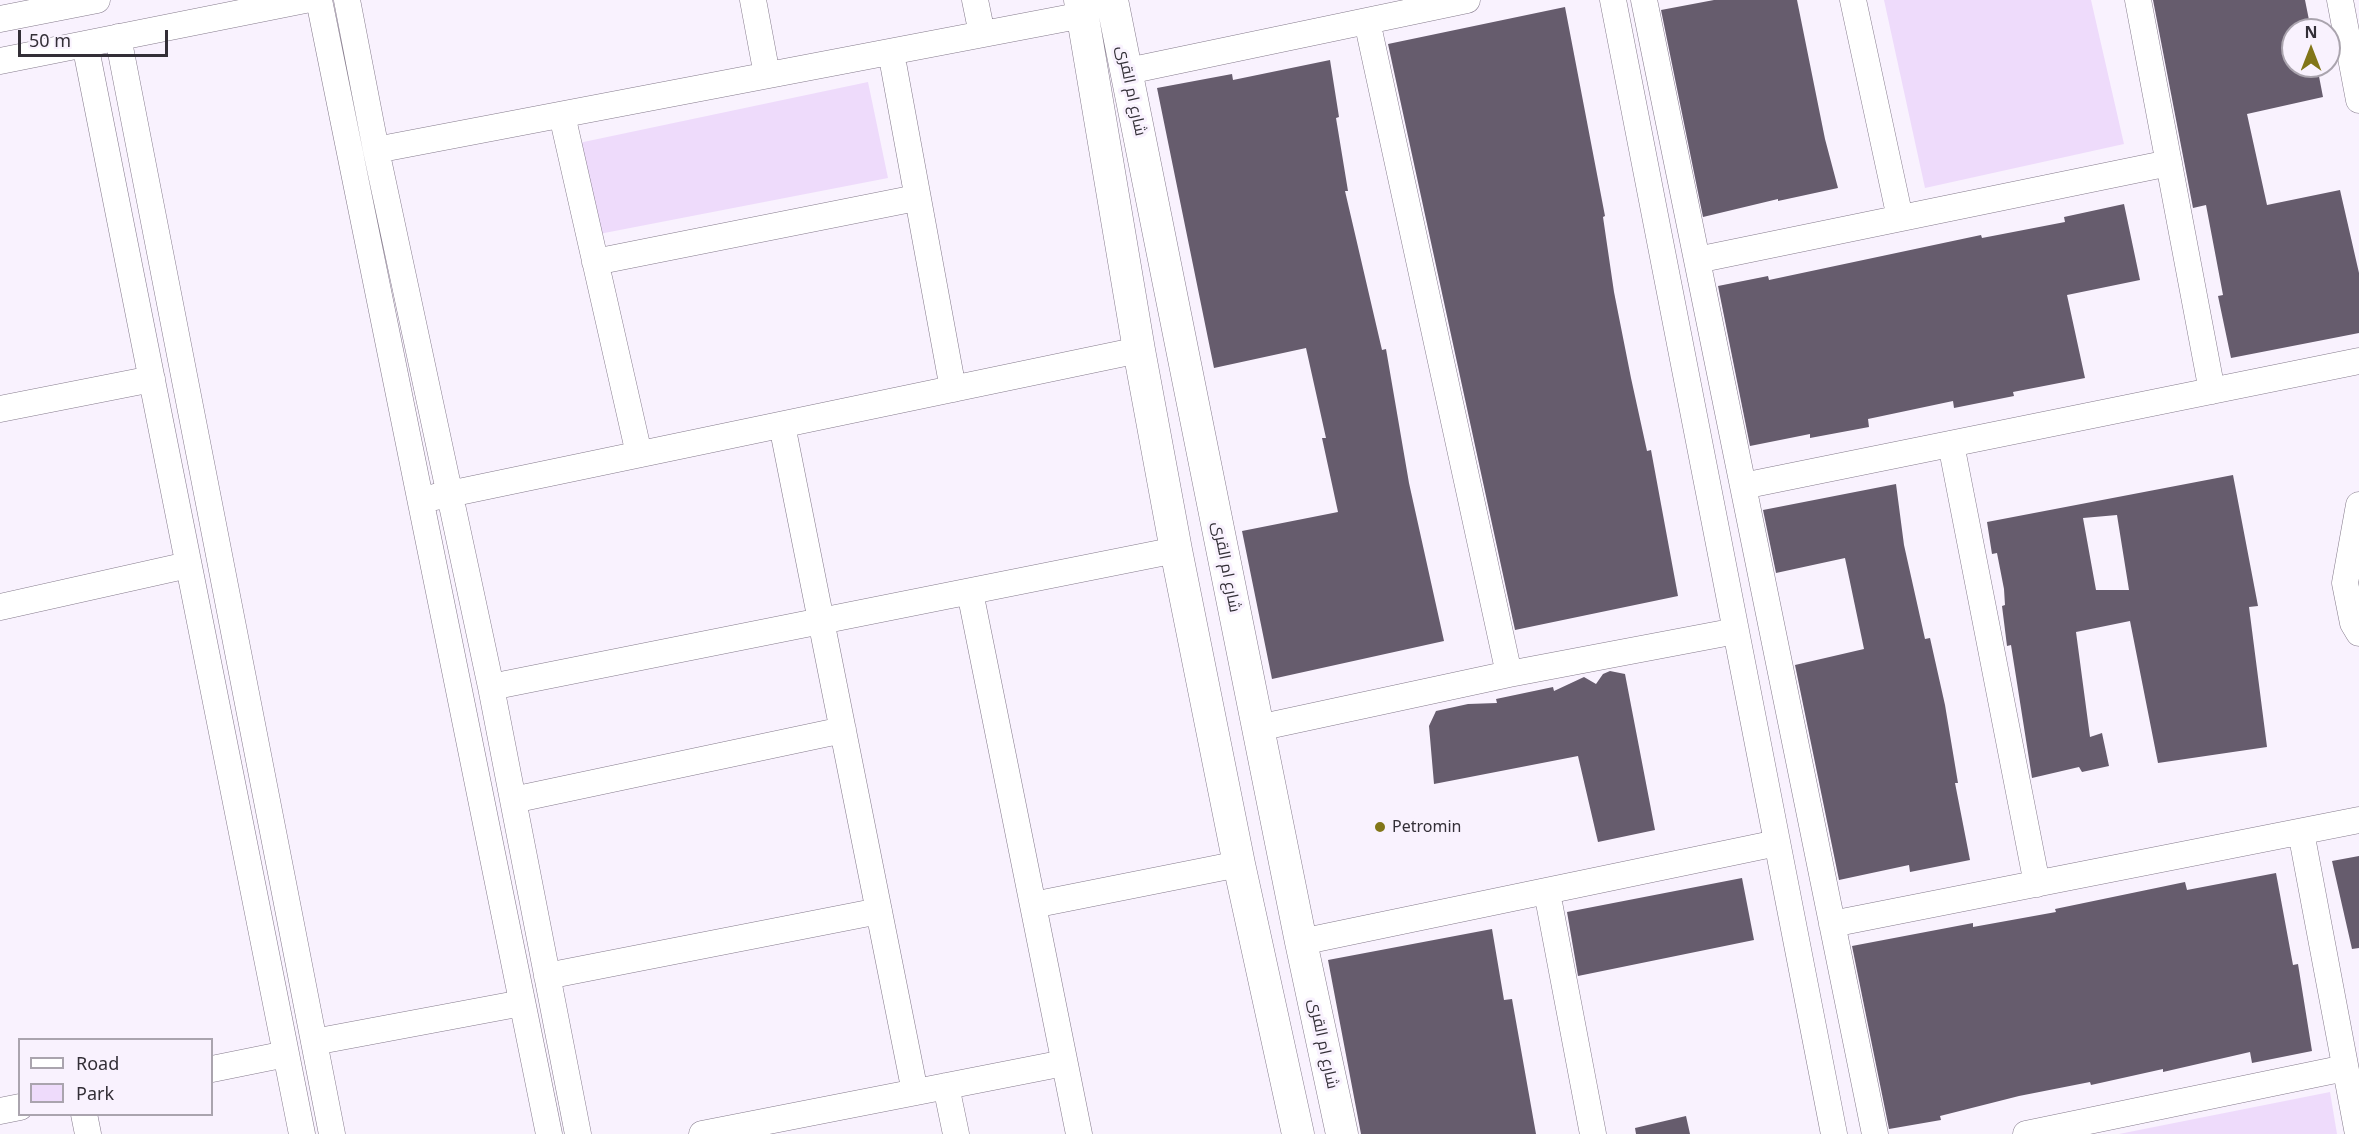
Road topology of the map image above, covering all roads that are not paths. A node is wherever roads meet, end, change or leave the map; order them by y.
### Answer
1 (97, 0) edge
2 (306, 0) edge
3 (319, 0) edge
4 (347, 0) edge
5 (753, 0) edge
6 (975, 0) edge
7 (1112, 0) edge
8 (1467, 0) edge
9 (1613, 0) edge
10 (1644, 0) edge
11 (1853, 0) edge
12 (2138, 0) edge
13 (2340, 0) edge
14 (1082, 7) edge
15 (0, 19) edge
16 (1367, 21) junction
17 (981, 34) junction
18 (118, 37) junction
19 (85, 44) junction
20 (891, 52) junction
21 (0, 61) edge
22 (1128, 71) junction
23 (767, 75) junction
24 (2359, 100) edge
25 (562, 115) junction
26 (376, 150) junction
27 (2169, 163) junction
28 (916, 198) junction
29 (1900, 218) junction
30 (1697, 260) junction
31 (595, 262) junction
32 (1139, 350) junction
33 (2359, 361) edge
34 (152, 379) junction
35 (952, 389) junction
36 (2212, 391) junction
37 (0, 409) edge
38 (782, 425) junction
39 (1951, 444) junction
40 (639, 454) junction
41 (1743, 486) junction
42 (451, 494) junction
43 (420, 499) junction
44 (2359, 505) edge
45 (1176, 550) junction
46 (188, 565) junction
47 (970, 592) junction
48 (0, 607) edge
49 (821, 621) junction
50 (1736, 631) junction
51 (2359, 633) edge
52 (1509, 674) junction
53 (491, 687) junction
54 (1258, 729) junction
55 (843, 730) junction
56 (513, 800) junction
57 (2359, 820) edge
58 (2301, 832) junction
59 (1777, 843) junction
60 (1239, 864) junction
61 (2037, 884) junction
62 (1547, 892) junction
63 (1033, 905) junction
64 (879, 911) junction
65 (1832, 924) junction
66 (1300, 942) junction
67 (547, 976) junction
68 (522, 1003) junction
69 (315, 1042) junction
70 (286, 1054) junction
71 (1064, 1063) junction
72 (2345, 1068) junction
73 (213, 1069) edge
74 (946, 1086) junction
75 (915, 1092) junction
76 (1335, 1098) junction
77 (18, 1107) edge
78 (0, 1111) edge
79 (84, 1116) edge
80 (1295, 1121) edge
81 (775, 1127) edge
82 (2078, 1129) edge
83 (88, 1134) edge
84 (302, 1134) edge
85 (332, 1134) edge
86 (549, 1134) edge
87 (578, 1134) edge
88 (702, 1134) edge
89 (956, 1134) edge
90 (1079, 1134) edge
91 (1342, 1134) edge
92 (1593, 1134) edge
93 (1834, 1134) edge
94 (1875, 1134) edge
95 (2026, 1134) edge
96 (2358, 1134) edge

1 - 15 street
2 - 18 street
3 - 43 street
4 - 26 street
5 - 23 street
6 - 17 street
7 - 22 main road, شارع ام القرى
8 - 16 street
9 - 50 street
10 - 30 street
11 - 29 street
12 - 27 street
13 - 24 street
14 - 17 street
14 - 32 main road, شارع ام القرى
16 - 22 street
16 - 52 street
17 - 20 street
18 - 19 street
18 - 69 street
19 - 21 street
19 - 34 street
20 - 23 street
20 - 28 street
22 - 54 main road, شارع ام القرى
23 - 25 street
25 - 26 street
25 - 31 street
26 - 42 street
27 - 29 street
27 - 36 street
28 - 31 street
28 - 35 street
29 - 30 street
30 - 41 street
31 - 40 street
32 - 35 street
32 - 45 main road, شارع ام القرى
33 - 36 street
34 - 37 street
34 - 46 street
35 - 38 street
36 - 39 street
38 - 40 street
38 - 49 street
39 - 41 street
39 - 61 street
40 - 42 street
41 - 65 street
42 - 43 street
42 - 53 street
43 - 68 street
44 - 51 street
45 - 47 street
45 - 60 main road, شارع ام القرى
46 - 48 street
46 - 70 street
47 - 49 street
47 - 63 street
49 - 53 street
49 - 55 street
50 - 52 street
50 - 59 street
52 - 54 street
53 - 56 street
54 - 66 main road, شارع ام القرى
55 - 56 street
55 - 64 street
56 - 67 street
57 - 58 street
58 - 61 street
58 - 72 street
59 - 62 street
59 - 93 street
60 - 63 street
60 - 80 main road, شارع ام القرى
61 - 65 street
62 - 66 street
62 - 92 street
63 - 71 street
64 - 67 street
64 - 75 street
65 - 94 street
66 - 76 main road, شارع ام القرى
67 - 87 street
68 - 69 street
68 - 86 street
69 - 85 street
70 - 73 street
70 - 84 street
71 - 74 street
71 - 90 street
72 - 82 street
72 - 96 street
74 - 75 street
74 - 89 street
75 - 81 street
76 - 80 main road
76 - 91 main road, شارع ام القرى
77 - 78 street
79 - 83 street
81 - 88 street
82 - 95 street

